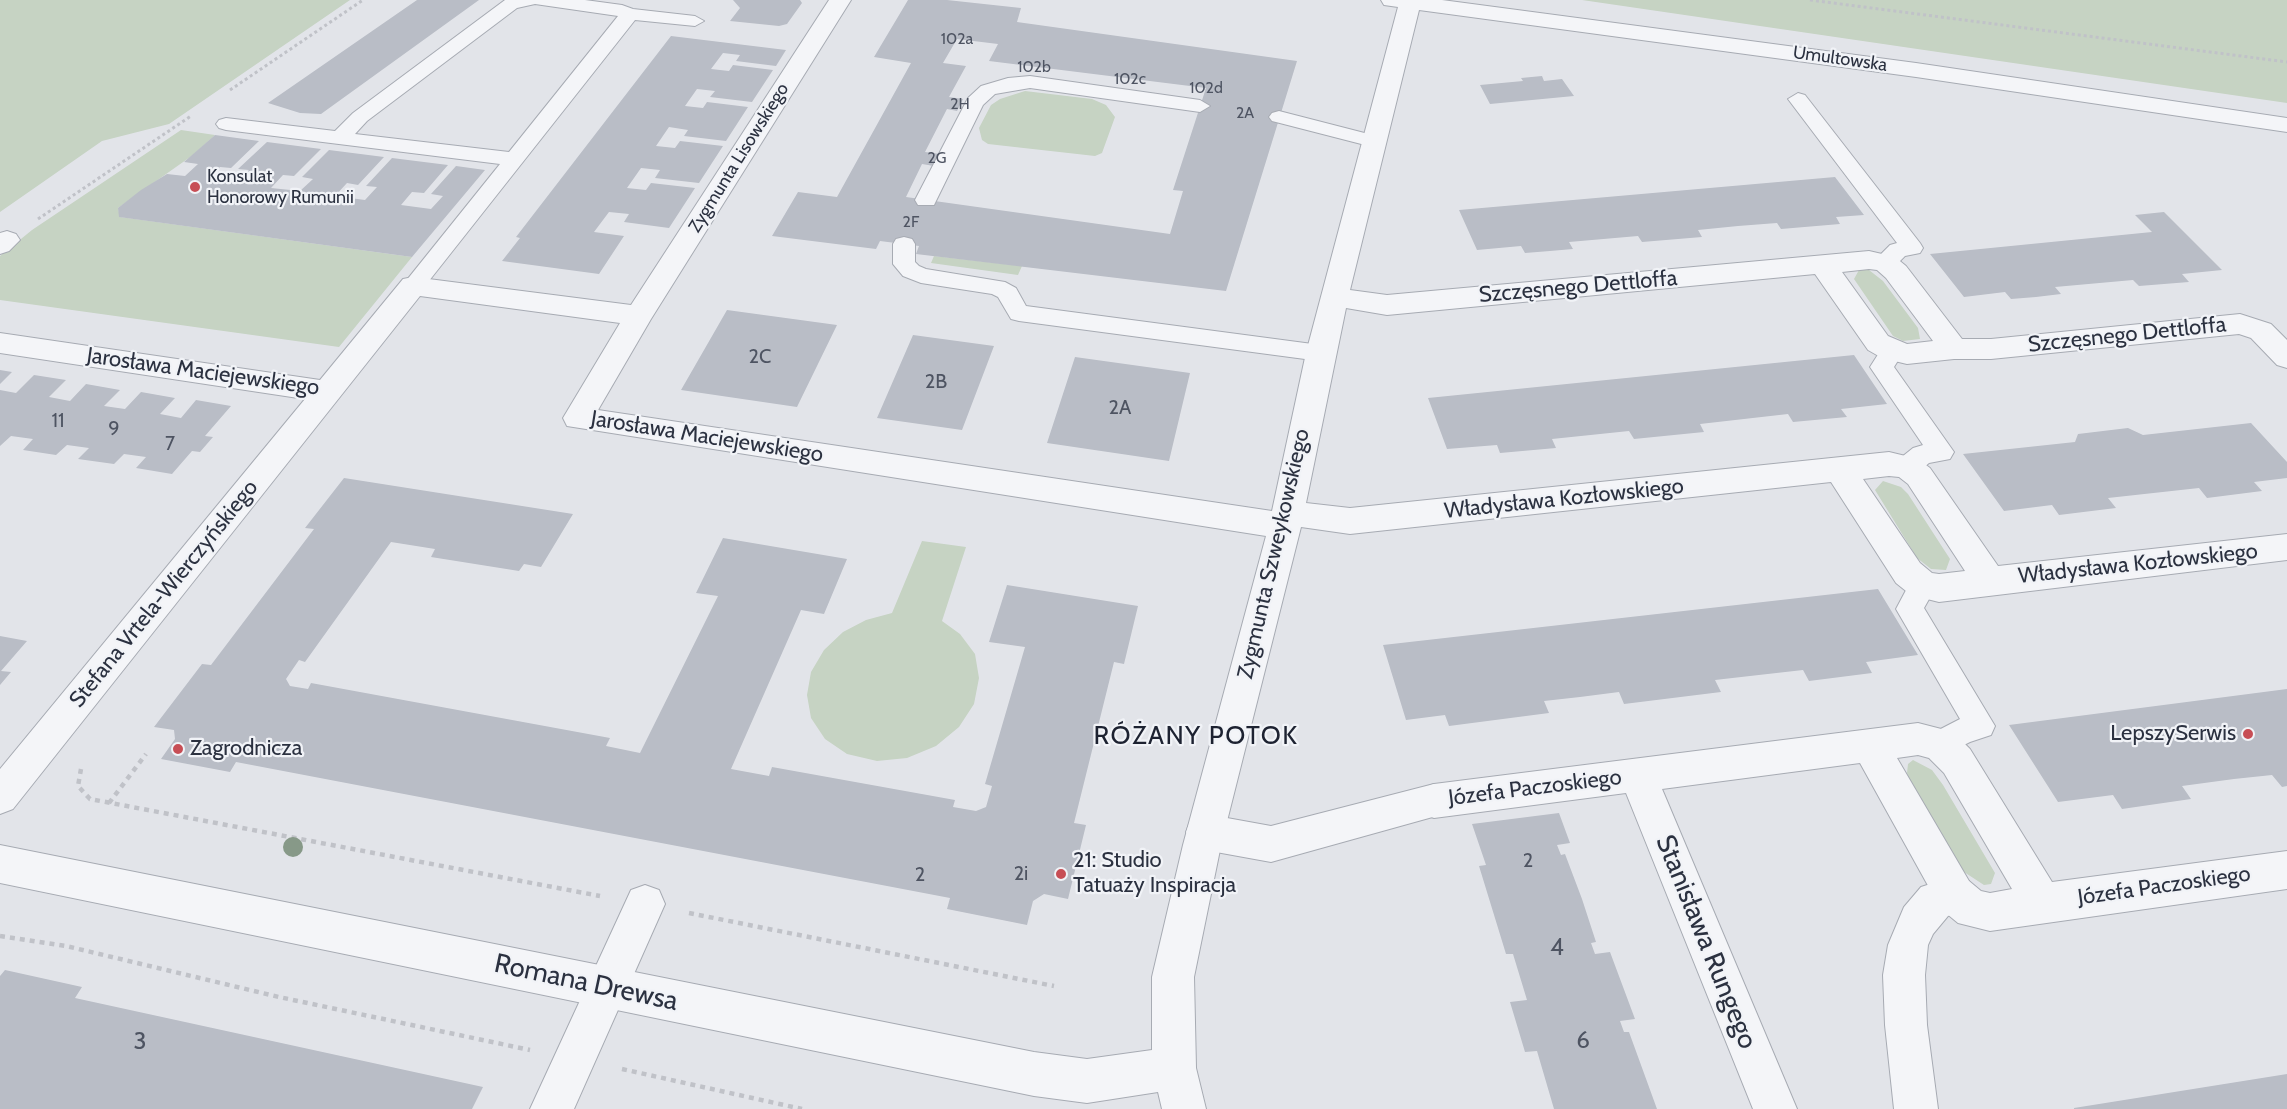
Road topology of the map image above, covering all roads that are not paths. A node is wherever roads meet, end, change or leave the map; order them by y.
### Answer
1 (529, 0) edge
2 (541, 0) edge
3 (840, 0) edge
4 (1401, 1) edge
5 (628, 14) junction
6 (695, 21) dead end
7 (1798, 99) dead end
8 (1200, 106) dead end
9 (1279, 117) dead end
10 (226, 124) dead end
11 (2287, 125) edge
12 (340, 136) junction
13 (1373, 141) junction
14 (513, 159) junction
15 (926, 200) dead end
16 (904, 244) dead end
17 (1885, 263) junction
18 (1822, 264) junction
19 (413, 286) junction
20 (1334, 297) junction
21 (639, 316) junction
22 (0, 343) edge
23 (1954, 349) junction
24 (1892, 351) junction
25 (1320, 353) junction
26 (2287, 358) edge
27 (328, 392) junction
28 (1906, 467) junction
29 (1840, 470) junction
30 (1286, 519) junction
31 (2287, 547) edge
32 (1990, 580) junction
33 (1923, 585) junction
34 (1940, 744) junction
35 (1869, 745) junction
36 (1637, 775) junction
37 (0, 797) edge
38 (1205, 832) junction
39 (0, 864) edge
40 (2287, 870) edge
41 (1955, 895) junction
42 (2042, 903) junction
43 (645, 904) road end
44 (607, 987) junction
45 (1174, 1068) junction
46 (552, 1109) edge
47 (1184, 1109) edge
48 (1775, 1109) edge
49 (1916, 1109) edge

1 - 12 lane
2 - 5 lane
3 - 21 street, Zygmunta Lisowskiego
4 - 11 street, Umultowska
4 - 13 street, Zygmunta Szweykowskiego
5 - 6 lane
5 - 14 lane
7 - 17 lane
8 - 15 lane
9 - 13 lane
10 - 12 lane
12 - 14 lane
13 - 20 street, Zygmunta Szweykowskiego
14 - 19 lane
16 - 25 lane
17 - 18 street, Szczęsnego Dettloffa
17 - 23 street
18 - 20 street, Szczęsnego Dettloffa
18 - 24 street
19 - 21 street
19 - 27 street, Jarosława Maciejewskiego
20 - 25 street, Zygmunta Szweykowskiego
21 - 30 street, Jarosława Maciejewskiego
22 - 27 street, Jarosława Maciejewskiego
23 - 24 street, Szczęsnego Dettloffa
23 - 26 street, Szczęsnego Dettloffa
24 - 28 lane
25 - 30 street, Zygmunta Szweykowskiego
27 - 37 street, Stefana Vrtela-Wierczyńskiego
28 - 29 street, Władysława Kozłowskiego
28 - 32 street, Władysława Kozłowskiego
29 - 30 street, Władysława Kozłowskiego
29 - 33 street
30 - 38 street, Zygmunta Szweykowskiego
31 - 32 street, Władysława Kozłowskiego
32 - 33 street, Władysława Kozłowskiego
33 - 34 lane
34 - 35 street, Józefa Paczoskiego
34 - 42 street
35 - 36 street, Józefa Paczoskiego
35 - 41 street, Józefa Paczoskiego
36 - 38 street, Józefa Paczoskiego
36 - 48 street, Stanisława Rungego
38 - 45 street, Zygmunta Szweykowskiego
39 - 44 street, Romana Drewsa
40 - 42 street, Józefa Paczoskiego
41 - 42 street, Józefa Paczoskiego
41 - 49 street
43 - 44 street
44 - 45 street, Romana Drewsa
44 - 46 street
45 - 47 street, Zygmunta Szweykowskiego

